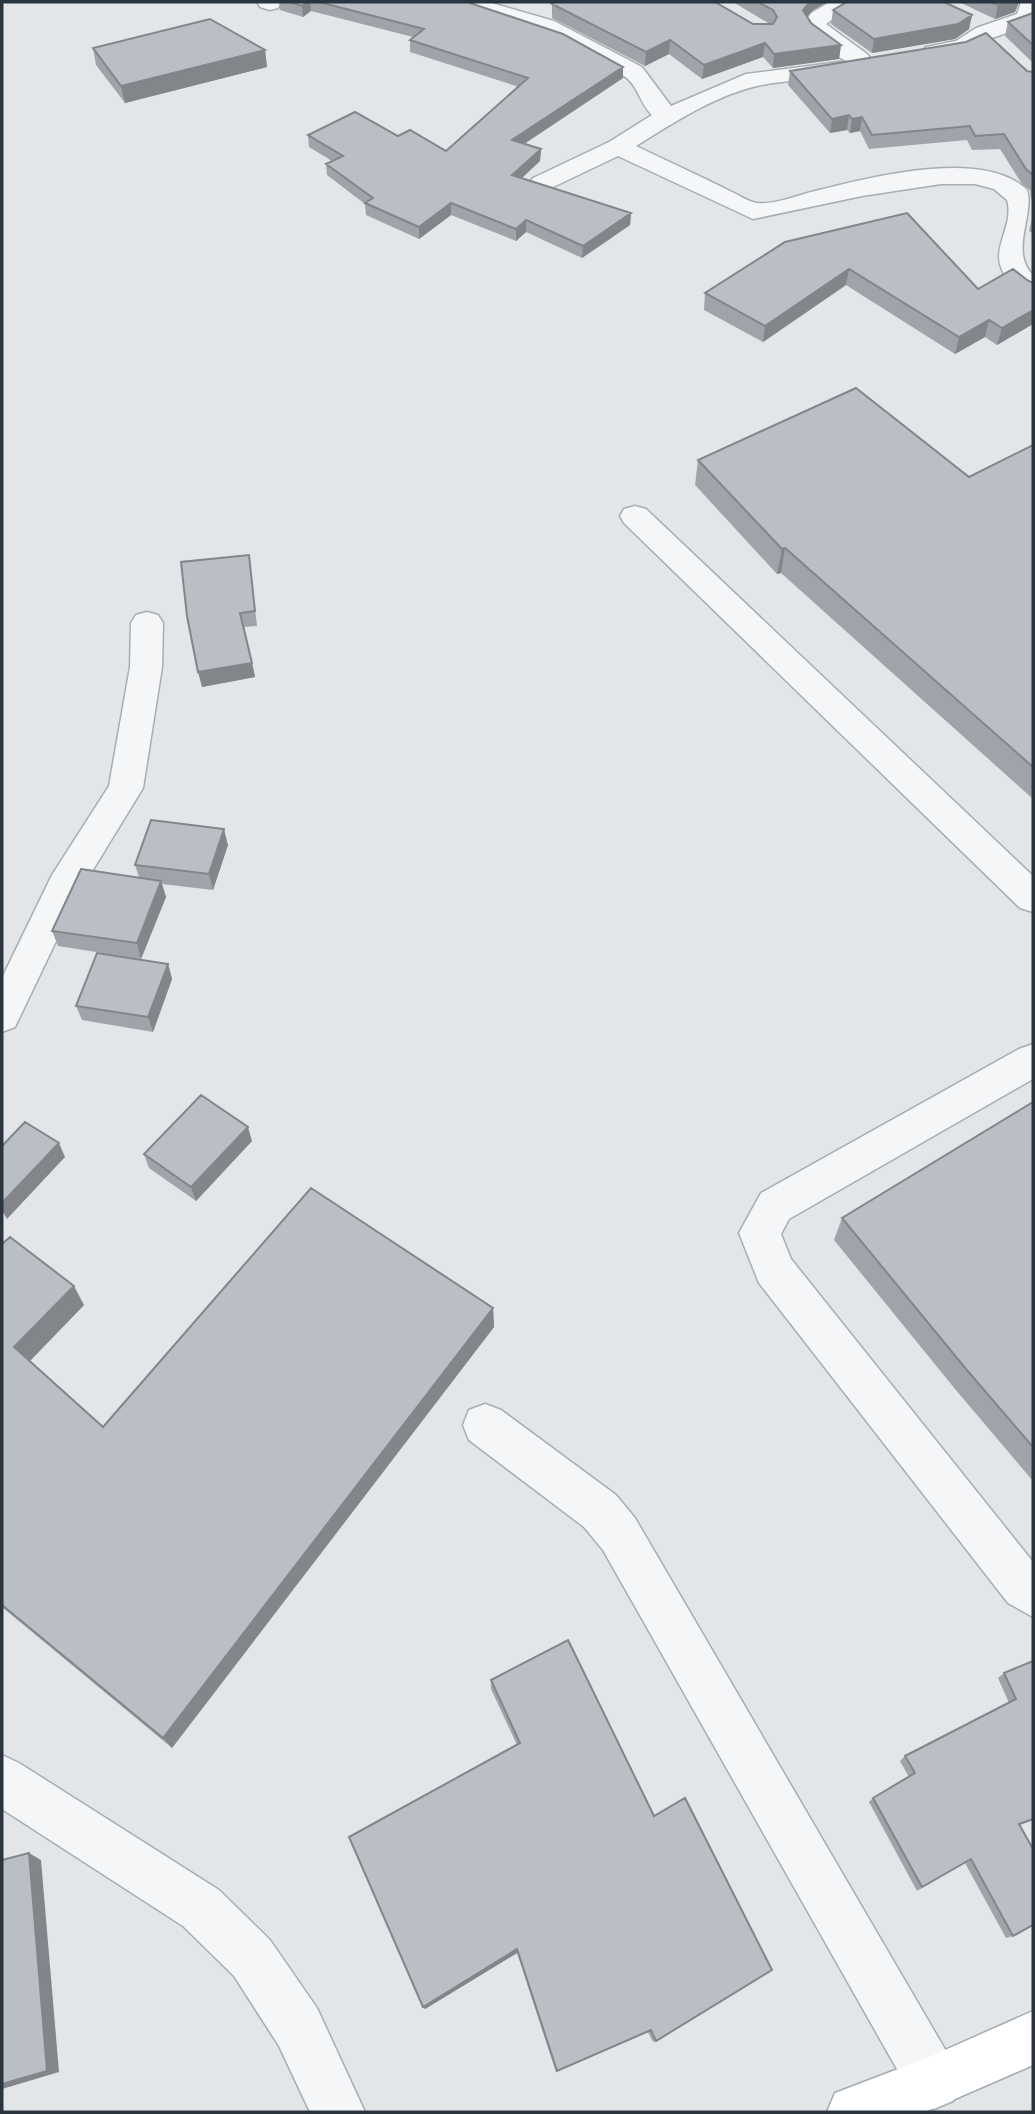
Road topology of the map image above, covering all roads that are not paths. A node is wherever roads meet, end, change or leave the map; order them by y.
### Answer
1 (846, 2) edge
2 (477, 3) edge
3 (1032, 6) edge
4 (983, 27) junction
5 (1004, 51) edge
6 (905, 57) edge
7 (667, 116) junction
8 (618, 147) junction
9 (542, 183) edge
10 (1033, 290) edge
11 (635, 516) dead end
12 (147, 623) dead end
13 (1033, 898) edge
14 (2, 1016) edge
15 (1033, 1060) edge
16 (485, 1425) dead end
17 (1033, 1594) edge
18 (2, 1780) edge
19 (1033, 2038) edge
20 (934, 2082) junction
21 (338, 2112) edge
22 (854, 2112) edge

1 - 7 street
2 - 7 street
3 - 4 street
4 - 5 street
4 - 6 street
7 - 8 street
8 - 9 street
8 - 10 street
11 - 13 street
12 - 14 street
15 - 17 street
16 - 20 street
18 - 21 street
19 - 20 main road
20 - 22 main road

